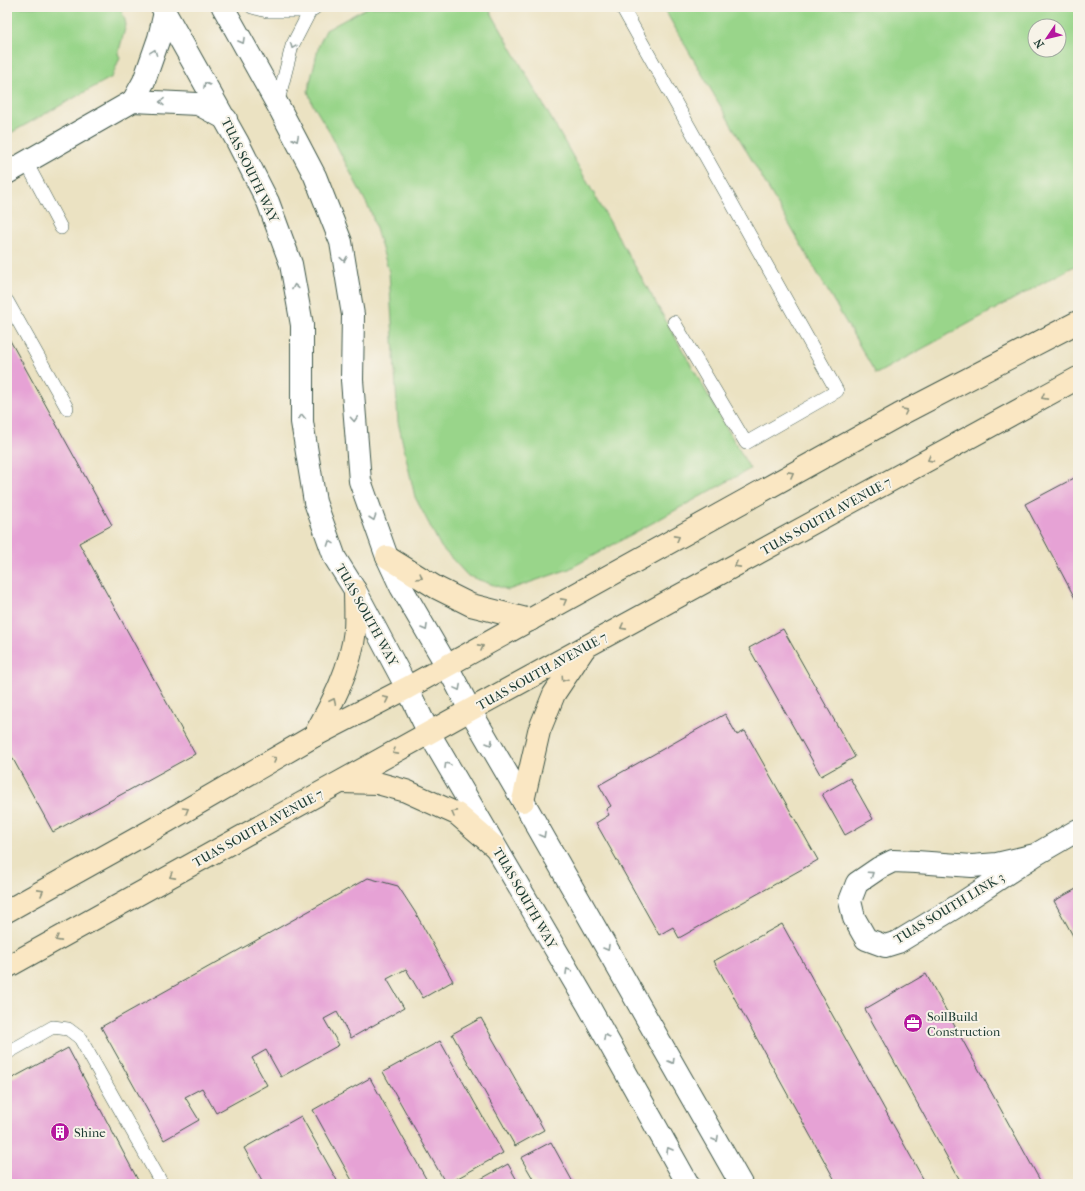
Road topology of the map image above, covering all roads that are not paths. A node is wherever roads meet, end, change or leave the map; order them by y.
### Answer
1 (223, 7) edge
2 (252, 7) edge
3 (622, 7) edge
4 (163, 9) edge
5 (313, 9) edge
6 (134, 101) junction
7 (277, 105) junction
8 (226, 119) junction
9 (26, 162) junction
10 (7, 173) edge
11 (61, 228) dead end
12 (7, 301) edge
13 (674, 322) dead end
14 (1078, 322) edge
15 (1078, 378) edge
16 (67, 408) dead end
17 (387, 557) junction
18 (355, 590) junction
19 (530, 620) junction
20 (586, 647) junction
21 (447, 666) junction
22 (407, 688) junction
23 (470, 710) junction
24 (429, 734) junction
25 (314, 736) junction
26 (340, 782) junction
27 (523, 801) junction
28 (1078, 830) edge
29 (495, 847) junction
30 (1035, 855) junction
31 (7, 911) edge
32 (7, 968) edge
33 (7, 1053) edge
34 (162, 1184) edge
35 (688, 1184) edge
36 (742, 1184) edge

1 -> 7 street
2 - 5 lane
3 - 13 lane
6 -> 4 street
8 -> 4 street, TUAS SOUTH WAY
5 -> 7 lane
8 -> 6 street
6 - 9 street
7 -> 17 street
18 -> 8 street, TUAS SOUTH WAY
9 - 10 street
9 - 11 lane
12 - 16 lane
19 -> 14 street
15 -> 20 street, TUAS SOUTH AVENUE 7
17 -> 19 street
17 -> 21 street
18 - 22 street, TUAS SOUTH WAY
25 -> 18 street
21 -> 19 street
20 - 23 street, TUAS SOUTH AVENUE 7
20 -> 27 street
21 - 22 street
21 -> 23 street
22 - 24 street, TUAS SOUTH WAY
25 -> 22 street
23 - 24 street, TUAS SOUTH AVENUE 7
23 -> 27 street
24 -> 26 street, TUAS SOUTH AVENUE 7
29 -> 24 street, TUAS SOUTH WAY
31 -> 25 street
29 -> 26 street
26 -> 32 street, TUAS SOUTH AVENUE 7
27 -> 36 street
28 - 30 street, TUAS SOUTH LINK 3
35 -> 29 street, TUAS SOUTH WAY
30 -> 30 street, TUAS SOUTH LINK 3
33 - 34 lane

